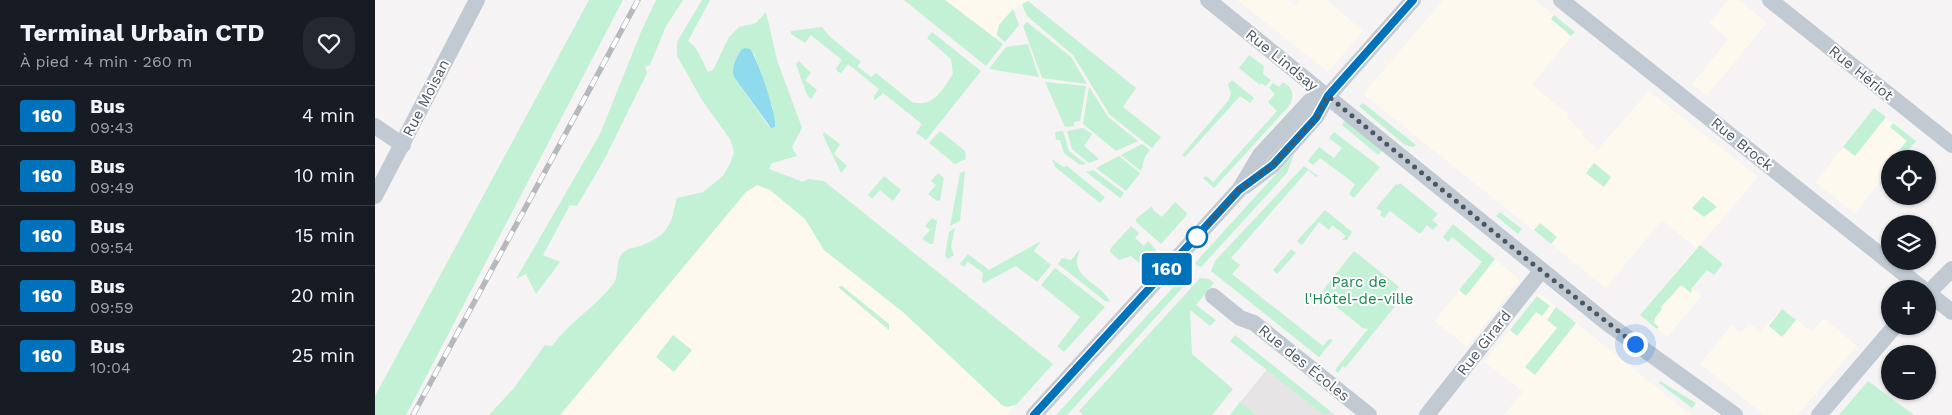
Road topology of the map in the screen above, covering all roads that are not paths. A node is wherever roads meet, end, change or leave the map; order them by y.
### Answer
1 (477, 0) edge
2 (1208, 0) edge
3 (1413, 0) edge
4 (1561, 0) edge
5 (1770, 0) edge
6 (1328, 96) junction
7 (375, 126) edge
8 (403, 145) junction
9 (1952, 145) edge
10 (375, 196) edge
11 (1952, 269) edge
12 (1541, 271) junction
13 (1912, 280) edge
14 (1936, 284) edge
15 (1213, 296) dead end
16 (1936, 299) edge
17 (1952, 312) edge
18 (1887, 335) edge
19 (1034, 415) edge
20 (1369, 415) edge
21 (1427, 415) edge
22 (1735, 415) edge
23 (1819, 415) edge

1 - 8 street, Rue Moisan
2 - 6 street, Rue Lindsay
3 - 6 street
4 - 13 street, Rue Brock
5 - 9 street, Rue Hériot
6 - 12 street, Rue Lindsay
6 - 19 street
7 - 8 street
8 - 10 street, Rue Moisan
11 - 14 street
12 - 21 street, Rue Girard
12 - 22 street, Rue Lindsay
15 - 20 street, Rue des Écoles
16 - 17 street, Rue Brock
18 - 23 street

